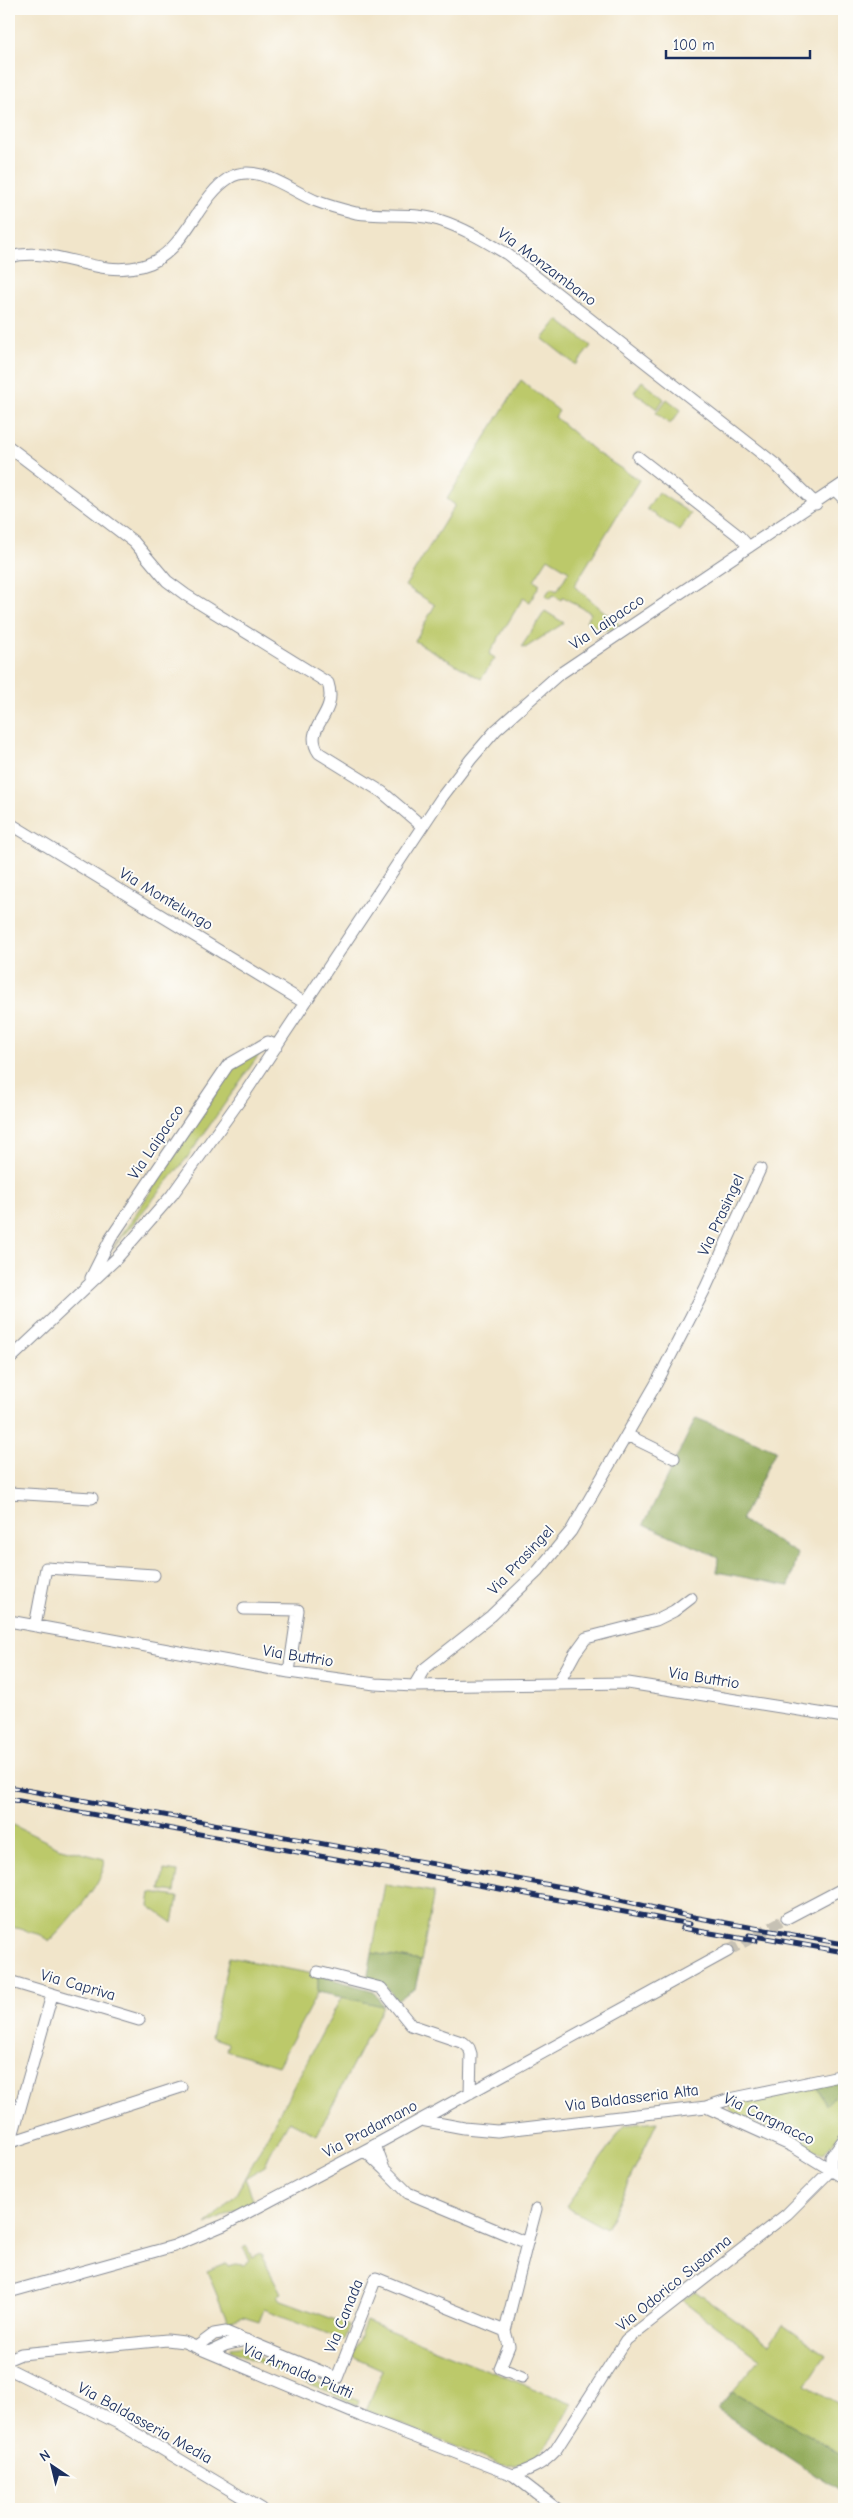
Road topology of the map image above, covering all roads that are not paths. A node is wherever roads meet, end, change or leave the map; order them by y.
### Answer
1 (9, 257) edge
2 (9, 447) edge
3 (638, 457) dead end
4 (840, 486) edge
5 (844, 499) edge
6 (816, 504) junction
7 (749, 547) junction
8 (9, 823) edge
9 (422, 826) junction
10 (306, 1003) junction
11 (277, 1046) junction
12 (760, 1169) dead end
13 (87, 1286) junction
14 (9, 1360) edge
15 (627, 1435) junction
16 (674, 1458) dead end
17 (9, 1493) edge
18 (92, 1498) dead end
19 (154, 1575) dead end
20 (691, 1598) dead end
21 (244, 1609) dead end
22 (9, 1621) edge
23 (35, 1626) junction
24 (289, 1672) junction
25 (558, 1684) junction
26 (414, 1686) junction
27 (844, 1717) edge
28 (844, 1888) edge
29 (787, 1918) tunnel mouth
30 (728, 1951) tunnel mouth
31 (318, 1972) dead end
32 (9, 1982) edge
33 (52, 1995) junction
34 (139, 2020) dead end
35 (844, 2075) edge
36 (180, 2087) dead end
37 (470, 2093) junction
38 (706, 2107) junction
39 (421, 2120) junction
40 (844, 2139) edge
41 (10, 2145) edge
42 (370, 2148) junction
43 (831, 2170) junction
44 (844, 2178) edge
45 (536, 2209) dead end
46 (527, 2243) junction
47 (9, 2292) edge
48 (505, 2331) junction
49 (249, 2340) junction
50 (198, 2346) junction
51 (210, 2352) junction
52 (9, 2359) edge
53 (9, 2369) edge
54 (522, 2377) dead end
55 (513, 2476) junction
56 (262, 2509) edge
57 (557, 2509) edge

1 - 6 street, Via Monzambano
2 - 9 street
3 - 7 street
4 - 5 street
4 - 6 street, Via Laipacco
6 - 7 street, Via Laipacco
7 - 9 street, Via Laipacco
8 - 10 street, Via Montelungo
9 - 10 street, Via Laipacco
10 - 11 street, Via Laipacco
11 - 13 street, Via Laipacco
11 - 13 street, Via Laipacco
12 - 15 street, Via Prasingel
13 - 14 street, Via Laipacco
15 - 16 street
15 - 26 street, Via Prasingel
17 - 18 street
19 - 23 street
20 - 25 street
21 - 24 street
22 - 23 street, Via Buttrio
23 - 24 street, Via Buttrio
24 - 26 street, Via Buttrio
25 - 26 street, Via Buttrio
25 - 27 street, Via Buttrio
28 - 29 street
30 - 37 street, Via Pradamano
31 - 37 street
32 - 33 street, Via Capriva
33 - 34 street, Via Capriva
33 - 41 street
35 - 38 street, Via Baldasseria Alta
36 - 41 street
37 - 39 street, Via Pradamano
38 - 39 street, Via Baldasseria Alta
38 - 43 street, Via Cargnacco
39 - 42 street, Via Pradamano
40 - 43 street
42 - 46 street
42 - 47 street, Via Pradamano
43 - 44 street, Via Cargnacco
43 - 55 street, Via Odorico Susanna
45 - 46 street
46 - 48 street
48 - 49 street, Via Canada
48 - 54 street
49 - 50 street, Via Canada
49 - 51 street
50 - 51 street, Via Arnaldo Piutti
50 - 52 street, Via Arnaldo Piutti
51 - 55 street, Via Arnaldo Piutti
53 - 56 street, Via Baldasseria Media
55 - 57 street, Via Arnaldo Piutti

